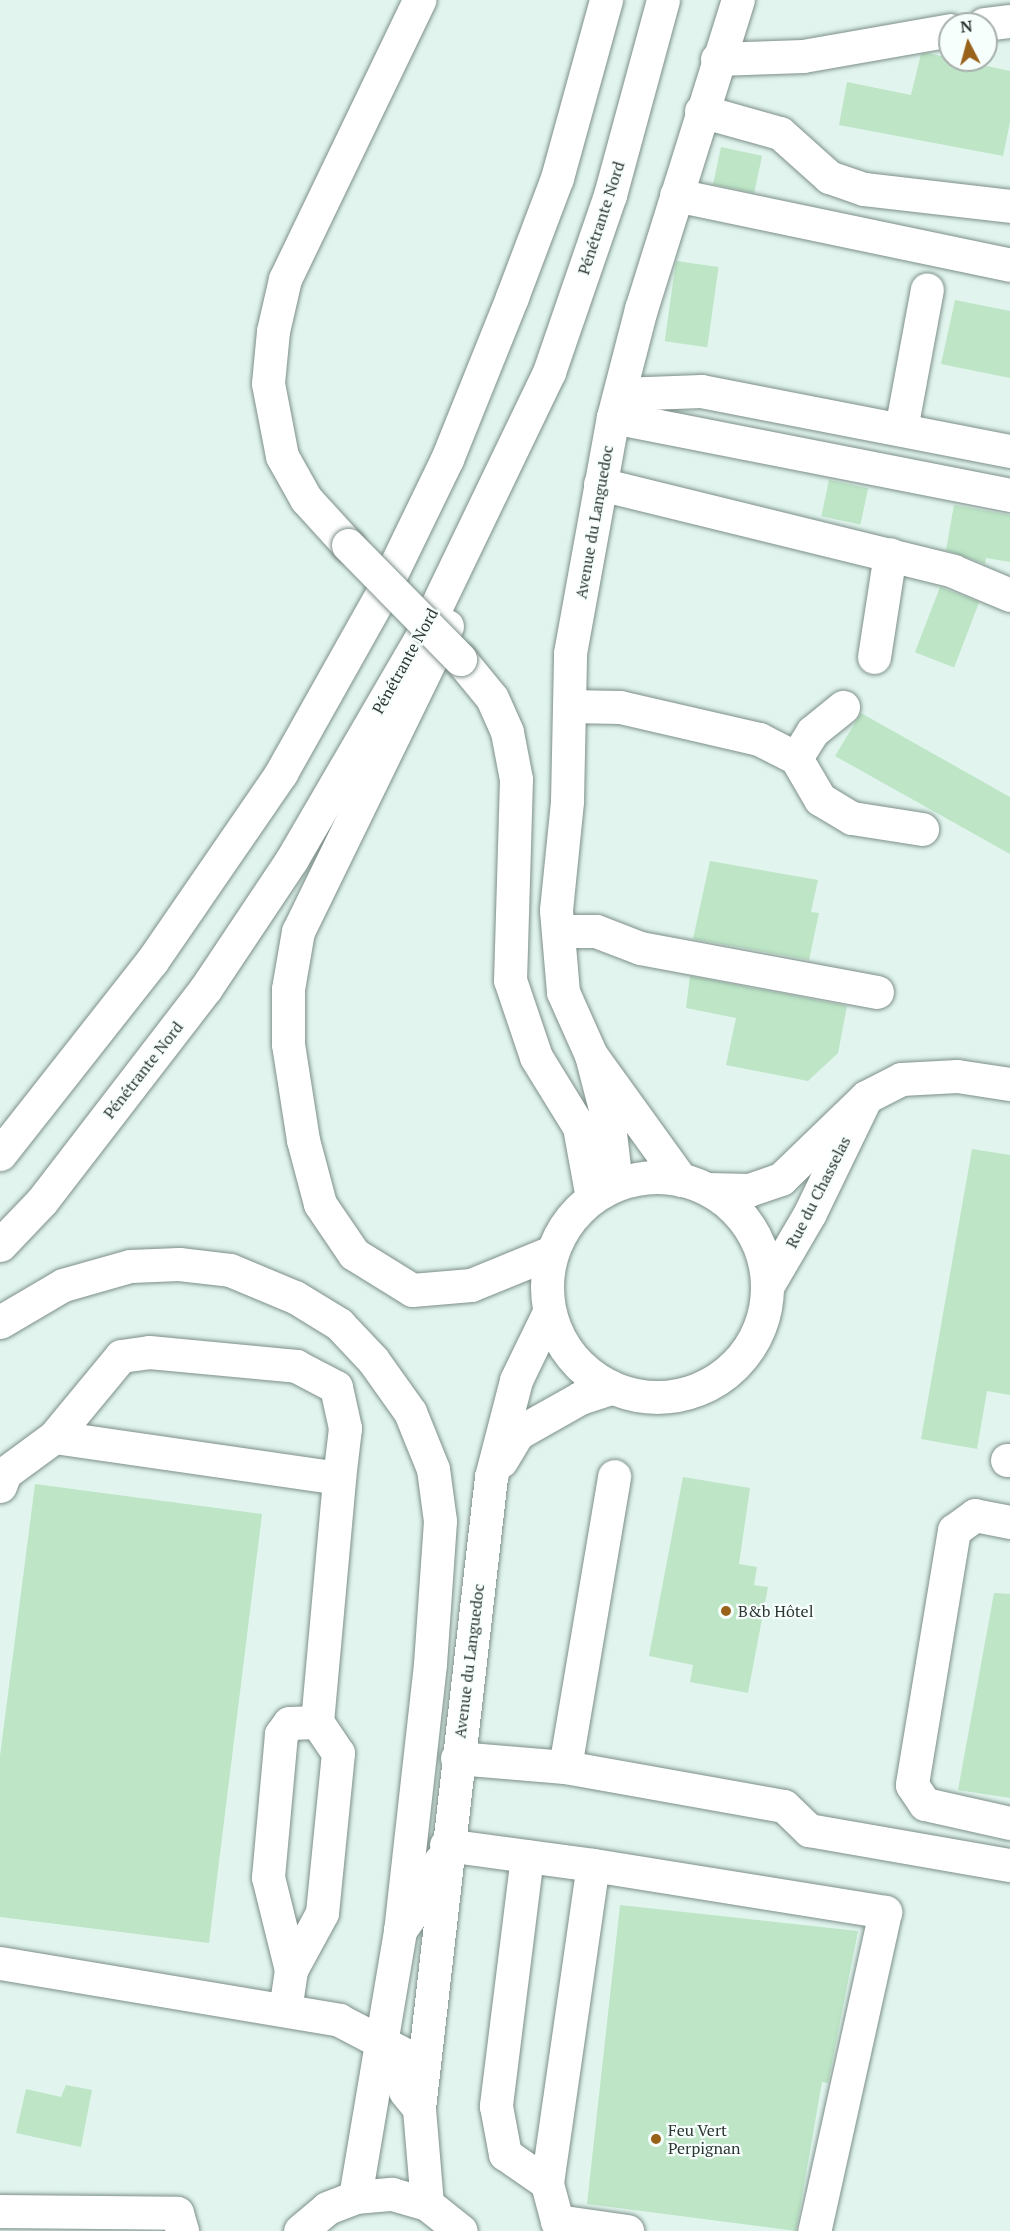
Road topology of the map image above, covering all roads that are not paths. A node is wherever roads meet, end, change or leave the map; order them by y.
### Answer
1 (419, 0) edge
2 (606, 0) edge
3 (663, 0) edge
4 (738, 0) edge
5 (938, 32) edge
6 (717, 59) junction
7 (701, 111) junction
8 (676, 195) junction
9 (1010, 206) edge
10 (1010, 264) edge
11 (927, 289) dead end
12 (549, 372) junction
13 (617, 406) junction
14 (901, 429) junction
15 (1010, 451) edge
16 (600, 484) junction
17 (1010, 495) edge
18 (890, 554) junction
19 (1010, 595) edge
20 (874, 657) dead end
21 (569, 706) junction
22 (843, 707) dead end
23 (795, 758) junction
24 (922, 829) dead end
25 (558, 931) junction
26 (877, 992) dead end
27 (591, 1055) junction
28 (1010, 1084) edge
29 (866, 1097) junction
30 (0, 1154) edge
31 (695, 1184) junction
32 (604, 1191) junction
33 (0, 1245) edge
34 (552, 1251) junction
35 (768, 1285) junction
36 (549, 1312) junction
37 (0, 1322) edge
38 (611, 1388) junction
39 (54, 1437) junction
40 (614, 1476) dead end
41 (491, 1477) junction
42 (339, 1478) junction
43 (0, 1486) edge
44 (1010, 1522) edge
45 (317, 1722) junction
46 (458, 1758) junction
47 (565, 1767) junction
48 (1010, 1822) edge
49 (446, 1845) junction
50 (527, 1856) junction
51 (592, 1865) junction
52 (1010, 1865) edge
53 (400, 1930) junction
54 (0, 1962) edge
55 (291, 1970) junction
56 (285, 2010) junction
57 (384, 2040) junction
58 (419, 2108) junction
59 (547, 2183) junction
60 (355, 2197) junction
61 (428, 2204) junction
62 (9, 2218) edge
63 (131, 2222) edge
64 (179, 2222) edge
65 (559, 2226) edge
66 (300, 2231) edge
67 (461, 2231) edge
68 (627, 2231) edge
69 (814, 2231) edge

1 - 32 main road, bridge
2 - 30 main road
3 - 12 main road, Pénétrante Nord
4 - 6 main road, Avenue du Languedoc
5 - 6 main road
6 - 7 main road, Avenue du Languedoc
7 - 8 main road, Avenue du Languedoc
7 - 9 main road
8 - 10 main road
8 - 13 main road, Avenue du Languedoc
11 - 14 main road
12 - 33 main road, Pénétrante Nord
12 - 34 main road
13 - 14 main road
13 - 16 main road, Avenue du Languedoc
13 - 17 main road
14 - 15 main road
16 - 18 main road
16 - 21 main road, Avenue du Languedoc
18 - 19 main road
18 - 20 main road
21 - 23 main road
21 - 25 main road, Avenue du Languedoc
22 - 23 main road
23 - 24 main road
25 - 26 main road
25 - 27 main road, Avenue du Languedoc
27 - 31 main road, Avenue du Languedoc
27 - 32 main road, Avenue du Languedoc
28 - 29 main road, Rue du Chasselas
29 - 31 main road, Rue du Chasselas
29 - 35 main road, Rue du Chasselas
31 - 32 main road, Rue du Chasselas
31 - 35 main road, Avenue du Languedoc
32 - 34 main road
34 - 36 main road
35 - 38 main road
36 - 38 main road
36 - 41 main road, Avenue du Languedoc
37 - 53 main road
38 - 41 main road, Avenue du Languedoc
39 - 42 main road
39 - 42 main road
39 - 43 main road
40 - 47 main road
41 - 46 main road, Avenue du Languedoc
42 - 45 main road
44 - 48 main road
45 - 55 main road
45 - 55 main road
46 - 47 main road
46 - 49 main road, Avenue du Languedoc
47 - 52 main road
49 - 50 main road
49 - 53 main road, Avenue du Languedoc
49 - 58 main road, Avenue du Languedoc
50 - 51 main road
50 - 59 main road
51 - 59 main road
51 - 69 main road
53 - 57 main road, Avenue du Languedoc
54 - 56 main road
55 - 56 main road
56 - 57 main road
57 - 58 main road
57 - 60 main road, Avenue du Languedoc
58 - 61 main road, Avenue du Languedoc
59 - 65 main road
60 - 61 main road
60 - 66 main road
61 - 67 main road
62 - 63 main road
63 - 64 main road
65 - 68 main road

